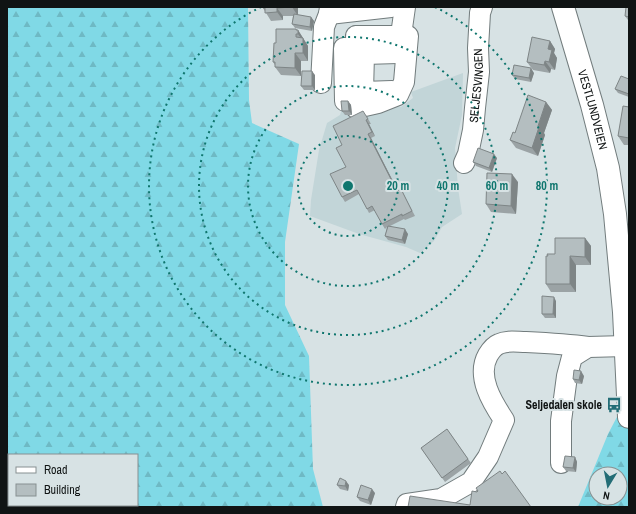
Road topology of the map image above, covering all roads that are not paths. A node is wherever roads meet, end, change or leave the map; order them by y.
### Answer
1 (391, 7) edge
2 (405, 7) edge
3 (473, 7) edge
4 (483, 7) edge
5 (563, 7) edge
6 (330, 10) edge
7 (399, 45) dead end
8 (321, 83) dead end
9 (464, 163) dead end
10 (622, 213) edge
11 (626, 346) junction
12 (588, 347) junction
13 (629, 417) edge
14 (561, 463) dead end
15 (406, 507) edge

1 - 6 street
2 - 7 street
3 - 4 street, SELJESVINGEN
4 - 9 street, SELJESVINGEN
5 - 10 main road, VESTLUNDVEIEN
6 - 8 street
10 - 11 main road, VESTLUNDVEIEN
11 - 12 street
11 - 13 main road, VESTLUNDVEIEN
12 - 14 street
12 - 15 street

